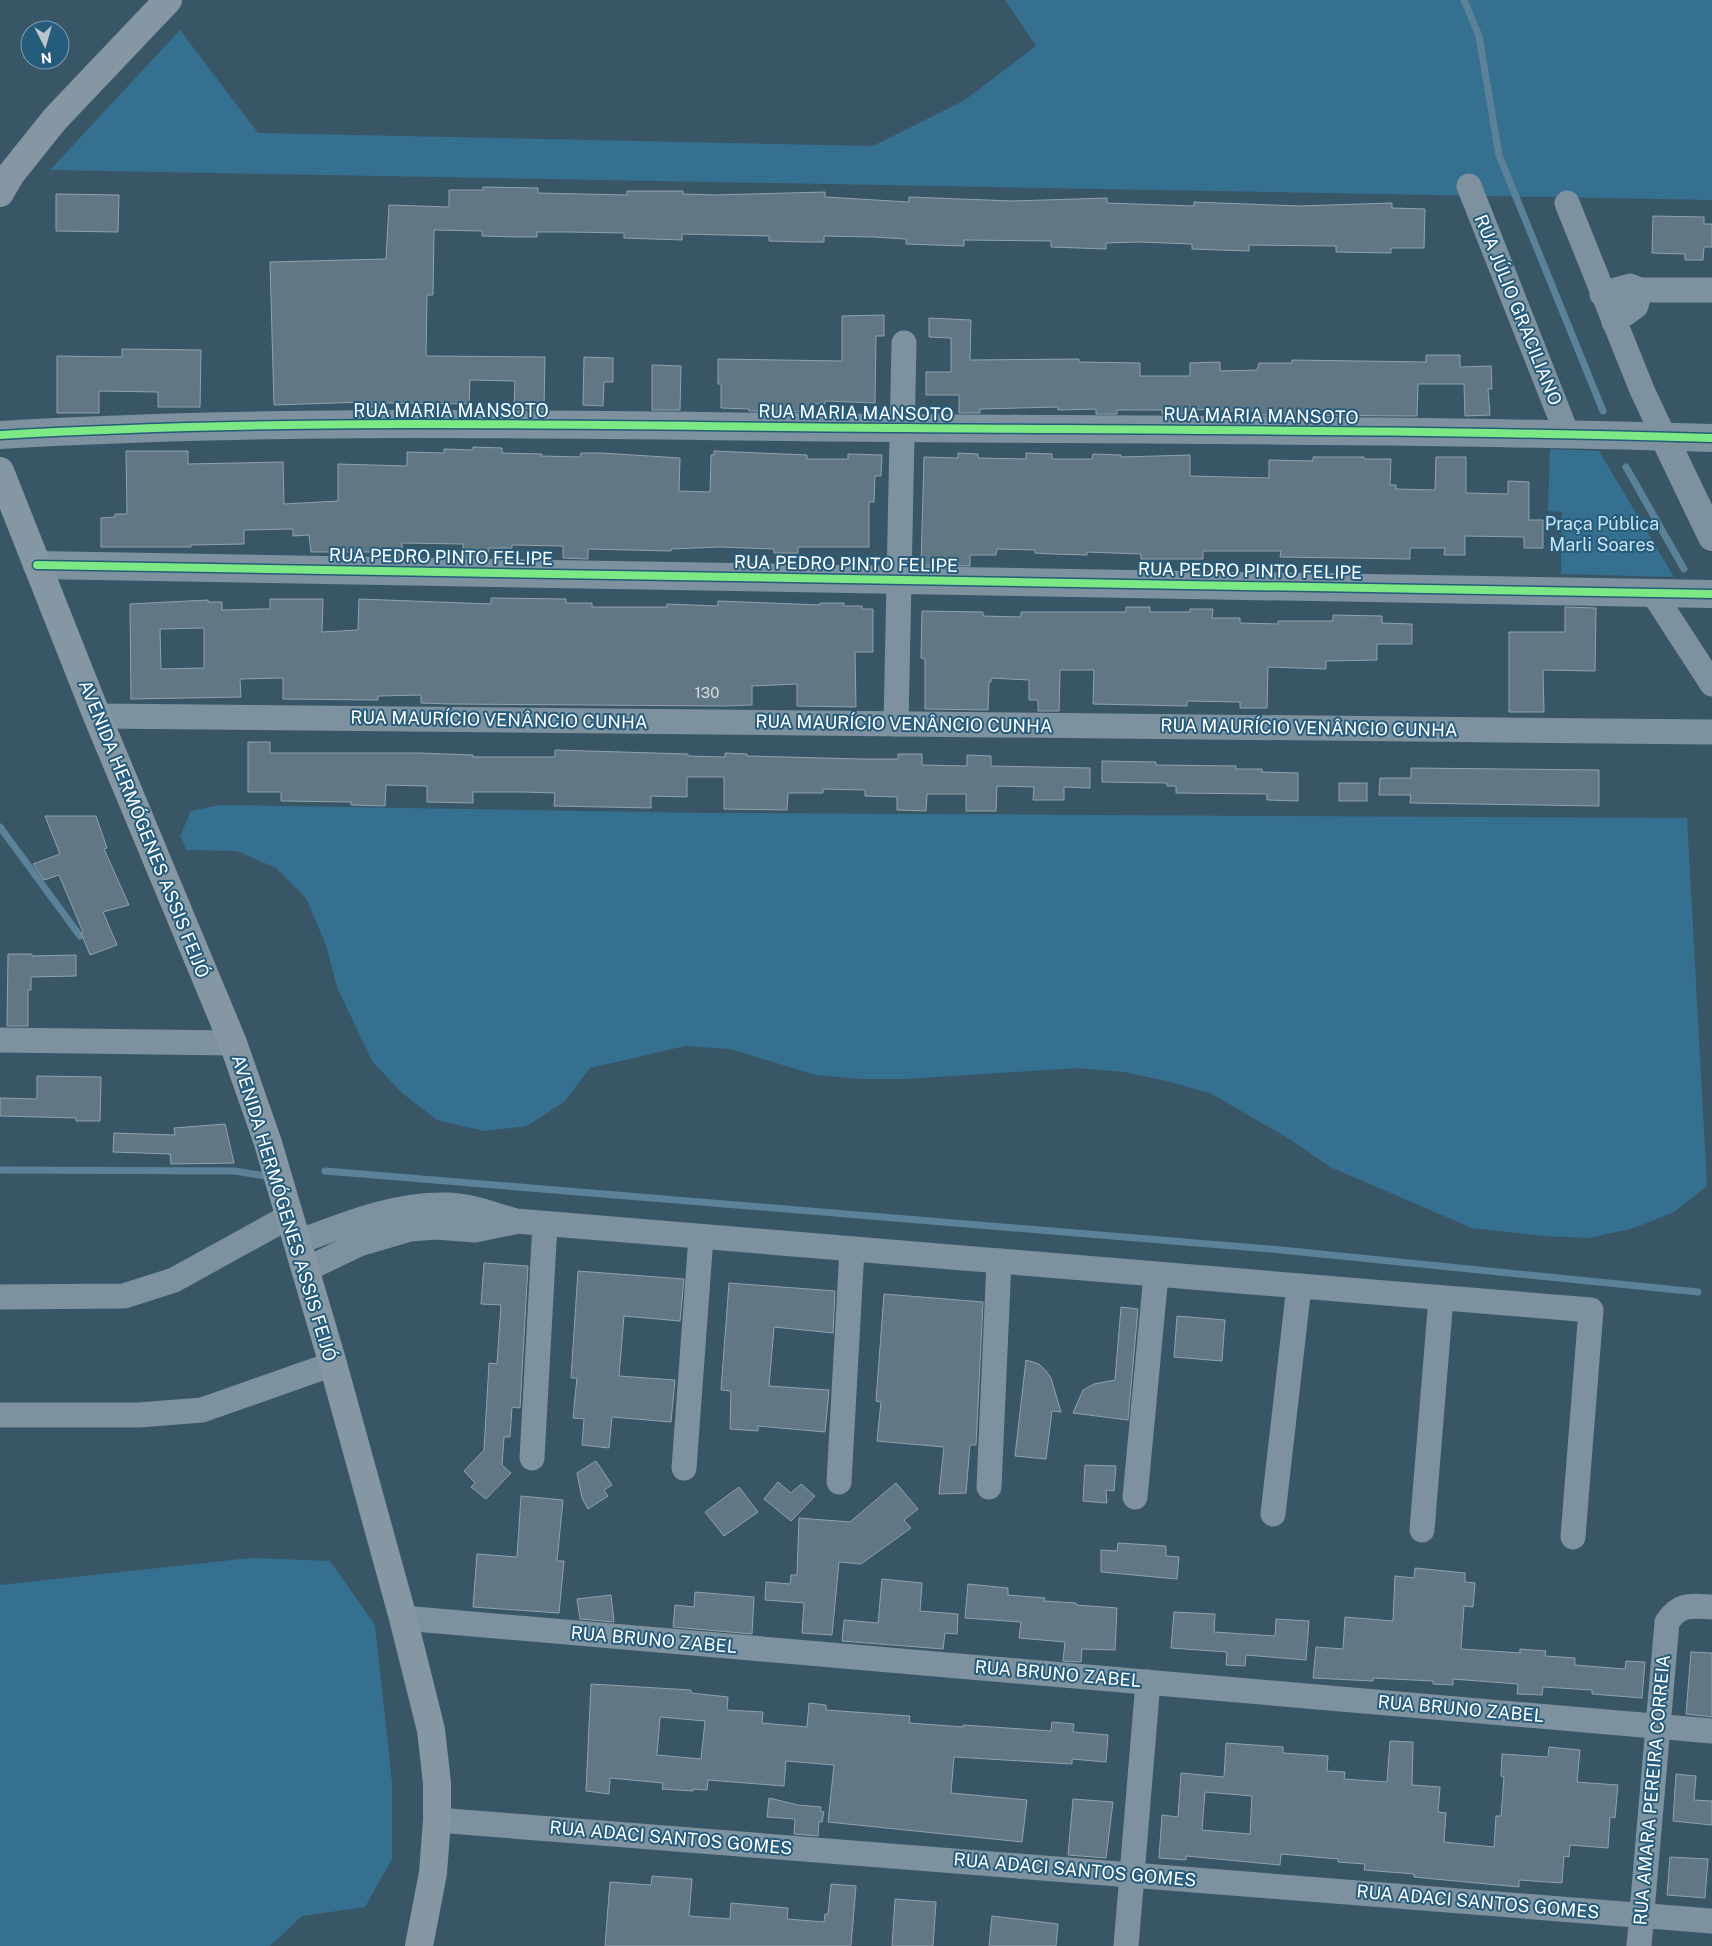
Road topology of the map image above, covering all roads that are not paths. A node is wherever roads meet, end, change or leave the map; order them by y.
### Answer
1 (168, 0) edge
2 (1469, 186) dead end
3 (0, 193) edge
4 (1567, 203) dead end
5 (1640, 290) junction
6 (1712, 290) edge
7 (1602, 294) junction
8 (1614, 322) junction
9 (904, 343) dead end
10 (902, 428) junction
11 (1567, 434) junction
12 (0, 435) edge
13 (1664, 437) junction
14 (1712, 438) edge
15 (0, 471) edge
16 (1712, 537) edge
17 (37, 565) junction
18 (899, 580) junction
19 (1653, 593) junction
20 (1712, 594) edge
21 (1712, 684) edge
22 (97, 716) junction
23 (896, 724) junction
24 (1712, 732) edge
25 (0, 1040) edge
26 (233, 1043) junction
27 (290, 1216) junction
28 (516, 1221) junction
29 (545, 1224) junction
30 (701, 1236) junction
31 (298, 1242) junction
32 (852, 1249) junction
33 (999, 1261) junction
34 (305, 1270) junction
35 (1156, 1275) junction
36 (1299, 1286) junction
37 (0, 1297) edge
38 (1441, 1298) junction
39 (333, 1364) junction
40 (0, 1415) edge
41 (532, 1458) dead end
42 (684, 1468) dead end
43 (839, 1482) dead end
44 (989, 1488) dead end
45 (1135, 1497) dead end
46 (1273, 1514) dead end
47 (1422, 1530) dead end
48 (1573, 1537) dead end
49 (1712, 1607) edge
50 (403, 1618) junction
51 (1148, 1682) junction
52 (1656, 1726) junction
53 (1712, 1731) edge
54 (437, 1820) junction
55 (1132, 1874) junction
56 (1642, 1915) junction
57 (1712, 1921) edge
58 (419, 1946) edge
59 (1126, 1946) edge
60 (1639, 1946) edge

1 - 3 main road
2 - 11 street, RUA JÚLIO GRACILIANO
4 - 7 street
5 - 6 street
5 - 7 street
5 - 8 street
7 - 8 street
8 - 13 street
9 - 10 street
10 - 11 street, RUA MARIA MANSOTO
10 - 12 street, RUA MARIA MANSOTO
10 - 18 street
11 - 13 street, RUA MARIA MANSOTO
13 - 14 street, RUA MARIA MANSOTO
13 - 16 street
15 - 17 main road, AVENIDA HERMÓGENES ASSIS FEIJÓ
17 - 18 street, RUA PEDRO PINTO FELIPE
17 - 22 main road, AVENIDA HERMÓGENES ASSIS FEIJÓ
18 - 19 street, RUA PEDRO PINTO FELIPE
18 - 23 street
19 - 20 street, RUA PEDRO PINTO FELIPE
19 - 21 street
22 - 23 street, RUA MAURÍCIO VENÂNCIO CUNHA
22 - 26 main road, AVENIDA HERMÓGENES ASSIS FEIJÓ
23 - 24 street, RUA MAURÍCIO VENÂNCIO CUNHA
25 - 26 street
26 - 27 main road, AVENIDA HERMÓGENES ASSIS FEIJÓ
27 - 31 main road, AVENIDA HERMÓGENES ASSIS FEIJÓ
27 - 37 street
28 - 29 street
28 - 31 street
28 - 34 street
29 - 30 street
29 - 41 street
30 - 32 street
30 - 42 street
31 - 34 main road, AVENIDA HERMÓGENES ASSIS FEIJÓ
32 - 33 street
32 - 43 street
33 - 35 street
33 - 44 street
34 - 39 main road, AVENIDA HERMÓGENES ASSIS FEIJÓ
35 - 36 street
35 - 45 street
36 - 38 street
36 - 46 street
38 - 47 street
38 - 48 street
39 - 40 street
39 - 50 main road, AVENIDA HERMÓGENES ASSIS FEIJÓ
49 - 52 street, RUA AMARA PEREIRA CORREIA
50 - 51 street, RUA BRUNO ZABEL
50 - 54 main road, AVENIDA HERMÓGENES ASSIS FEIJÓ
51 - 52 street, RUA BRUNO ZABEL
51 - 55 street
52 - 53 street, RUA BRUNO ZABEL
52 - 56 street, RUA AMARA PEREIRA CORREIA
54 - 55 street, RUA ADACI SANTOS GOMES
54 - 58 main road, AVENIDA HERMÓGENES ASSIS FEIJÓ
55 - 56 street, RUA ADACI SANTOS GOMES
55 - 59 street
56 - 57 street, RUA ADACI SANTOS GOMES
56 - 60 street, RUA AMARA PEREIRA CORREIA

